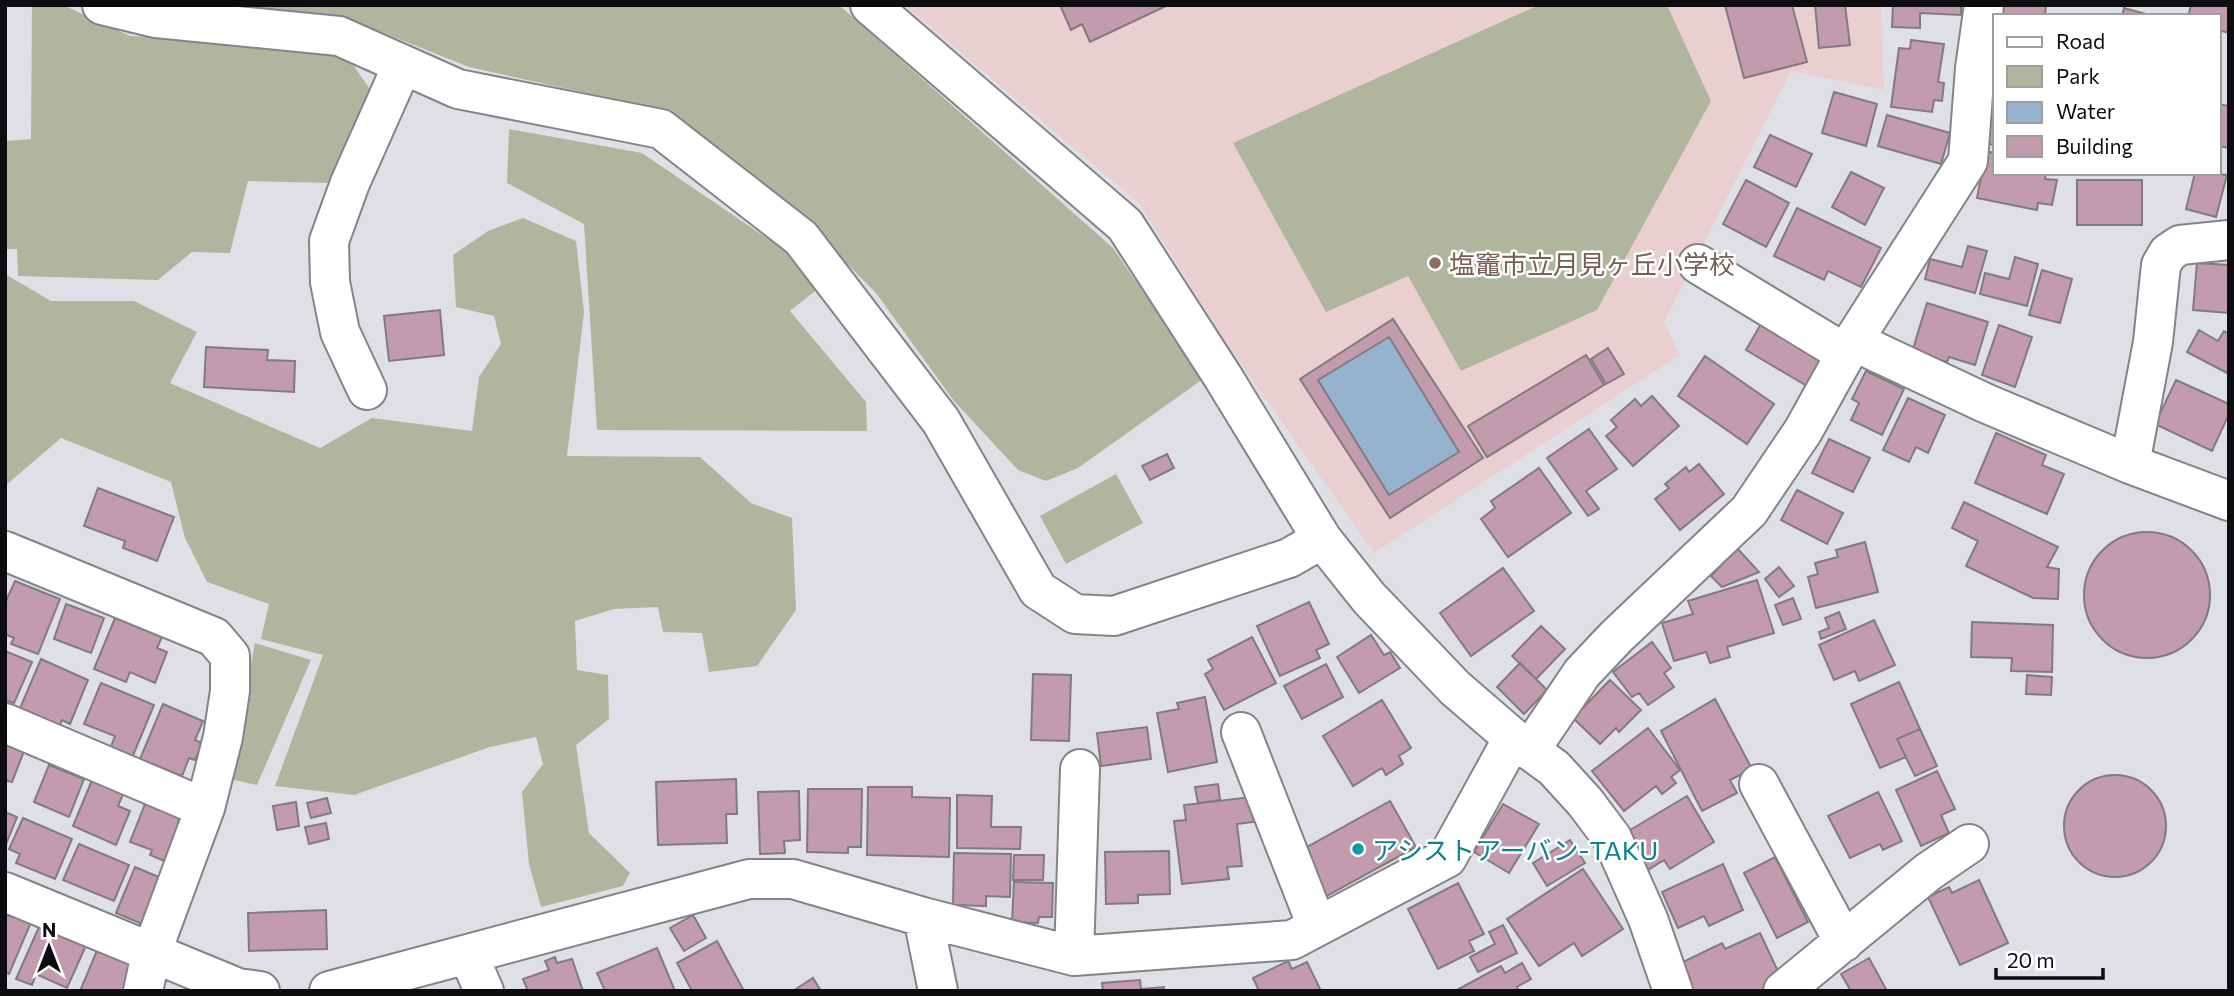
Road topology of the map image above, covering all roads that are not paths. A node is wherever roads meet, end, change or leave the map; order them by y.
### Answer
1 (102, 5) edge
2 (870, 5) edge
3 (1984, 5) edge
4 (402, 66) junction
5 (1985, 70) edge
6 (2229, 240) edge
7 (1698, 264) dead end
8 (1849, 347) junction
9 (367, 390) dead end
10 (2130, 464) junction
11 (2229, 501) edge
12 (1322, 539) junction
13 (5, 551) edge
14 (5, 723) edge
15 (1241, 732) dead end
16 (1521, 744) junction
17 (1080, 769) dead end
18 (1759, 785) dead end
19 (205, 808) junction
20 (1969, 844) dead end
21 (5, 892) edge
22 (923, 918) junction
23 (1317, 926) junction
24 (1844, 942) junction
25 (151, 954) junction
26 (468, 954) junction
27 (1074, 956) junction
28 (143, 991) edge
29 (260, 991) edge
30 (329, 991) edge
31 (484, 991) edge
32 (938, 991) edge
33 (1673, 991) edge
34 (1783, 991) edge

1 - 4 street
2 - 12 street
3 - 5 street
4 - 9 street
4 - 12 street
5 - 8 street
6 - 10 street
7 - 8 street
8 - 10 street
8 - 16 street
10 - 11 street
12 - 16 street
13 - 19 street
14 - 19 street
15 - 23 street
16 - 23 street
16 - 33 street
17 - 27 street
18 - 24 street
19 - 25 street
20 - 24 street
21 - 25 street
22 - 26 street
22 - 27 street
22 - 32 street
23 - 27 street
24 - 34 street
25 - 28 street
25 - 29 street
26 - 30 street
26 - 31 street

